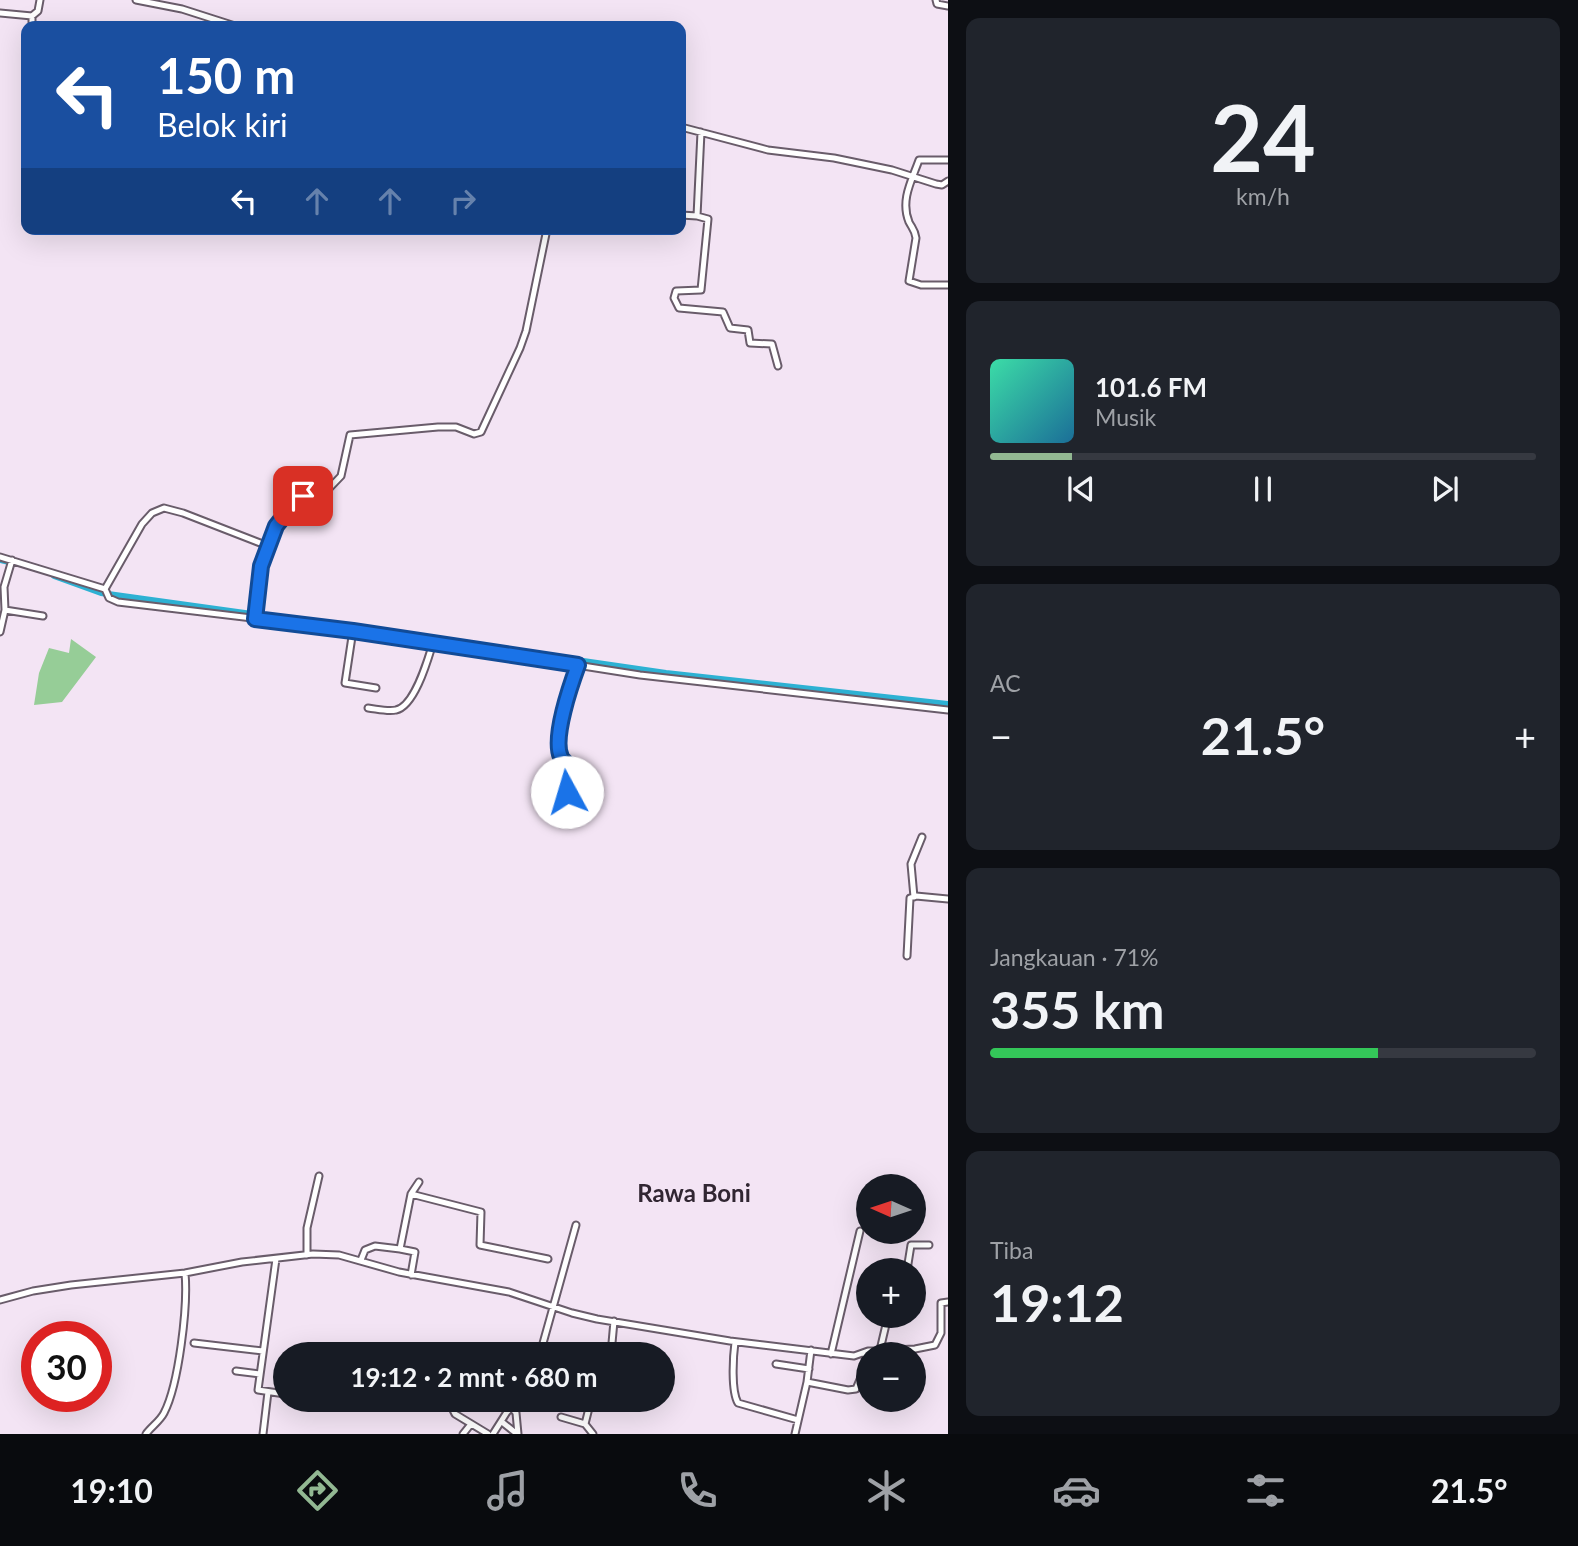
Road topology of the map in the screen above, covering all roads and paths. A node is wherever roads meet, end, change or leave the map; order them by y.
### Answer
1 (40, 0) edge
2 (136, 0) edge
3 (936, 0) edge
4 (948, 6) edge
5 (0, 13) edge
6 (32, 16) junction
7 (32, 21) edge
8 (219, 21) edge
9 (686, 128) edge
10 (701, 132) junction
11 (948, 160) edge
12 (913, 177) junction
13 (948, 181) edge
14 (686, 215) edge
15 (697, 216) junction
16 (546, 235) edge
17 (948, 285) edge
18 (778, 366) dead end
19 (270, 546) junction
20 (0, 557) edge
21 (11, 562) junction
22 (107, 593) junction
23 (5, 610) junction
24 (255, 615) junction
25 (43, 616) dead end
26 (353, 631) junction
27 (0, 632) edge
28 (433, 643) junction
29 (578, 665) junction
30 (376, 688) dead end
31 (368, 708) dead end
32 (948, 710) edge
33 (551, 788) dead end
34 (922, 837) dead end
35 (914, 897) junction
36 (948, 899) edge
37 (907, 956) dead end
38 (319, 1176) dead end
39 (419, 1182) dead end
40 (411, 1194) junction
41 (576, 1225) dead end
42 (857, 1244) edge
43 (929, 1245) dead end
44 (400, 1250) junction
45 (307, 1255) junction
46 (909, 1258) edge
47 (276, 1259) junction
48 (548, 1259) dead end
49 (361, 1260) junction
50 (185, 1273) junction
51 (411, 1275) junction
52 (0, 1300) edge
53 (948, 1301) edge
54 (554, 1307) junction
55 (614, 1321) junction
56 (544, 1342) edge
57 (612, 1342) edge
58 (735, 1342) junction
59 (194, 1343) dead end
60 (926, 1347) edge
61 (811, 1350) junction
62 (263, 1351) junction
63 (831, 1354) junction
64 (856, 1356) edge
65 (776, 1364) dead end
66 (809, 1369) junction
67 (236, 1371) dead end
68 (260, 1374) junction
69 (807, 1382) junction
70 (856, 1389) edge
71 (268, 1392) junction
72 (273, 1393) edge
73 (454, 1412) edge
74 (507, 1412) edge
75 (515, 1412) edge
76 (588, 1412) edge
77 (561, 1417) dead end
78 (798, 1420) junction
79 (502, 1422) junction
80 (471, 1424) junction
81 (585, 1424) junction
82 (146, 1434) edge
83 (263, 1434) edge
84 (463, 1434) edge
85 (490, 1434) edge
86 (517, 1434) edge
87 (593, 1434) edge
88 (795, 1434) edge

1 - 6 street
2 - 8 street
3 - 4 street
5 - 6 street
6 - 7 street
9 - 10 street
10 - 12 street
10 - 15 street
11 - 12 street
12 - 13 street
12 - 17 street
14 - 15 street
15 - 18 street
16 - 19 street
19 - 22 street
19 - 24 street
20 - 21 street
21 - 22 street
21 - 23 street
22 - 24 street
23 - 25 street
23 - 27 street
24 - 26 street
26 - 28 street
26 - 30 street
28 - 29 street
28 - 31 street
29 - 32 street
29 - 33 street
34 - 35 street
35 - 36 street
35 - 37 street
38 - 45 street
39 - 40 street
40 - 44 street
40 - 48 street
41 - 54 street
42 - 63 street
43 - 46 street
44 - 49 street
44 - 51 street
45 - 47 street
45 - 49 street
47 - 50 street
47 - 62 street
49 - 51 street
50 - 52 street
50 - 82 street
51 - 54 street
53 - 60 street
54 - 55 street
54 - 56 street
55 - 57 street
55 - 58 street
58 - 61 street
58 - 78 street
59 - 62 street
61 - 63 street
61 - 66 street
62 - 68 street
63 - 64 street
65 - 66 street
66 - 69 street
67 - 68 street
68 - 71 street
69 - 70 street
69 - 78 street
71 - 72 street
71 - 83 street
73 - 80 street
74 - 79 street
75 - 86 street
76 - 81 street
77 - 81 street
78 - 88 street
79 - 85 street
79 - 86 street
80 - 84 street
80 - 85 street
81 - 87 street

